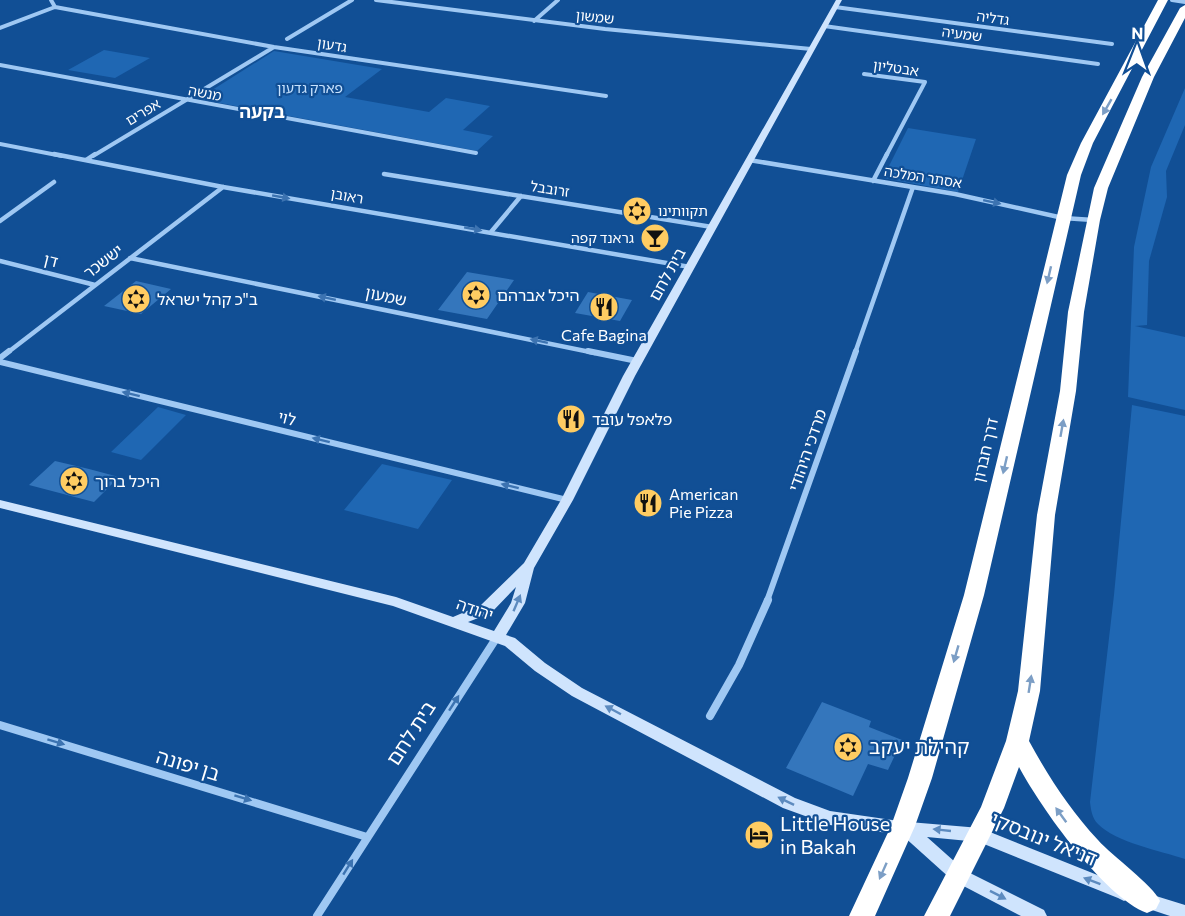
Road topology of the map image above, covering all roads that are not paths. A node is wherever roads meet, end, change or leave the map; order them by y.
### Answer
1 (51, 0) edge
2 (352, 0) edge
3 (376, 0) edge
4 (558, 0) edge
5 (1163, 0) edge
6 (1172, 0) edge
7 (1185, 2) edge
8 (837, 3) edge
9 (55, 7) junction
10 (1185, 8) edge
11 (534, 21) junction
12 (824, 26) junction
13 (0, 28) edge
14 (287, 39) dead end
15 (1112, 44) dead end
16 (274, 47) junction
17 (811, 49) junction
18 (1098, 64) dead end
19 (0, 65) edge
20 (864, 74) dead end
21 (606, 96) dead end
22 (185, 100) junction
23 (0, 144) edge
24 (476, 153) dead end
25 (85, 160) junction
26 (749, 160) junction
27 (384, 174) dead end
28 (873, 181) junction
29 (54, 182) dead end
30 (223, 187) junction
31 (914, 187) junction
32 (521, 196) junction
33 (1063, 218) junction
34 (1093, 220) junction
35 (0, 221) edge
36 (712, 227) junction
37 (491, 232) junction
38 (130, 258) junction
39 (0, 261) edge
40 (690, 267) junction
41 (95, 285) junction
42 (0, 360) edge
43 (637, 361) junction
44 (567, 500) junction
45 (0, 504) edge
46 (529, 566) junction
47 (456, 621) junction
48 (498, 636) junction
49 (710, 716) dead end
50 (0, 725) edge
51 (1017, 741) junction
52 (903, 826) junction
53 (980, 835) junction
54 (367, 837) junction
55 (958, 875) junction
56 (1147, 901) junction
57 (1185, 914) edge
58 (317, 916) edge
59 (862, 916) edge
60 (937, 916) edge
61 (1038, 916) edge

1 - 9 street
2 - 14 street
3 - 11 street, שמשון
4 - 11 street
5 -> 33 highway, דרך חברון
6 - 7 street
8 - 12 street, בית לחם
8 - 15 street, גדליה
9 - 13 street
9 - 16 street, גדעון
10 - 34 highway
11 - 17 street, שמשון
12 - 17 street, בית לחם
12 - 18 street, שמעיה
16 - 21 street, גדעון
16 - 22 street, אפרים
17 - 26 street, בית לחם
19 - 22 street, מנשה
20 - 28 street, אבטליון
22 - 24 street, מנשה
22 - 25 street, אפרים
23 - 25 street, ראובן
25 - 30 street, ראובן
26 - 28 street, אסתר המלכה
26 - 36 street, בית לחם
27 - 32 street, זרובבל
28 - 31 street, אסתר המלכה
29 - 35 street
30 -> 37 street, ראובן
30 - 38 street, יששכר
31 -> 33 street, אסתר המלכה
31 - 49 street, מרדכי היהודי
32 - 36 street, זרובבל
32 - 37 street
33 - 34 street, אסתר המלכה
33 -> 52 highway, דרך חברון
51 -> 34 highway
36 - 40 street, בית לחם
37 - 40 street, ראובן
38 - 41 street, יששכר
43 -> 38 street, שמעון
39 - 41 street, דן
40 - 43 street, בית לחם
41 - 42 street, יששכר
44 -> 42 street, לוי
43 - 44 street, בית לחם
44 - 46 street, בית לחם
45 - 47 street, יהודה
46 - 47 street, בית לחם
48 -> 46 street, בית לחם
47 - 48 street, יהודה
52 -> 48 street, יהודה
54 -> 48 street, בית לחם
50 -> 54 street, בן יפונה
51 - 53 highway
56 -> 51 highway
53 -> 52 street, דניאל ינובסקי
52 - 55 street
52 -> 59 highway, דרך חברון
53 - 55 highway
56 -> 53 street, דניאל ינובסקי
58 -> 54 street, בית לחם
55 - 60 highway
55 -> 61 street
56 - 57 street, דניאל ינובסקי

